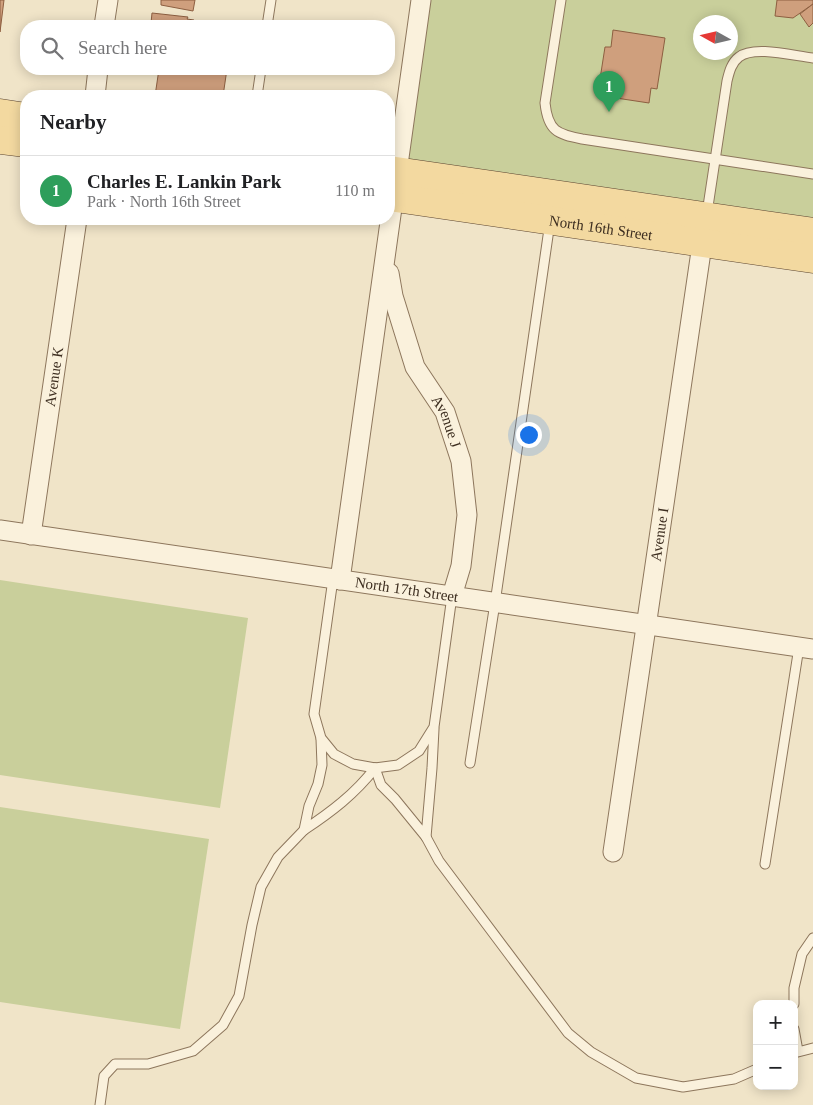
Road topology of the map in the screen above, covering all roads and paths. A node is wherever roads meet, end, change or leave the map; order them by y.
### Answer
1 (108, 0) edge
2 (271, 0) edge
3 (421, 0) edge
4 (561, 0) edge
5 (105, 20) edge
6 (268, 20) edge
7 (813, 58) edge
8 (97, 75) edge
9 (260, 75) edge
10 (95, 90) edge
11 (257, 90) edge
12 (0, 113) edge
13 (20, 116) edge
14 (0, 140) edge
15 (20, 142) edge
16 (716, 160) junction
17 (395, 165) edge
18 (813, 174) edge
19 (395, 184) edge
20 (552, 208) junction
21 (76, 225) edge
22 (389, 225) edge
23 (704, 230) junction
24 (813, 232) edge
25 (386, 255) junction
26 (813, 259) edge
27 (0, 530) edge
28 (31, 535) junction
29 (337, 580) junction
30 (452, 596) junction
31 (495, 603) junction
32 (646, 625) junction
33 (806, 648) edge
34 (434, 727) junction
35 (320, 738) junction
36 (470, 764) dead end
37 (375, 768) junction
38 (304, 830) junction
39 (426, 837) junction
40 (613, 852) dead end
41 (765, 864) dead end
42 (813, 938) edge
43 (794, 1000) edge
44 (813, 1048) edge
45 (798, 1052) edge
46 (753, 1071) edge
47 (100, 1105) edge

1 - 5 street
2 - 6 lane
3 - 17 street, Avenue J
4 - 16 lane
7 - 16 lane
8 - 10 street
9 - 11 lane
12 - 13 main road
14 - 15 main road
16 - 18 lane
16 - 23 lane
19 - 20 main road, North 16th Street
20 - 23 main road, North 16th Street
20 - 31 lane
21 - 28 street, Avenue K
22 - 25 street, Avenue J
23 - 24 main road, North 16th Street
23 - 26 main road, North 16th Street
23 - 32 street, Avenue I
25 - 29 street, Avenue J
25 - 30 street, Avenue J
27 - 28 street, North 17th Street
28 - 29 street, North 17th Street
29 - 30 street, North 17th Street
29 - 35 lane
30 - 31 street, North 17th Street
30 - 34 lane
31 - 32 street, North 17th Street
31 - 36 lane
32 - 33 street, North 17th Street
32 - 40 street, Avenue I
33 - 41 lane
34 - 37 lane
34 - 39 lane
35 - 37 lane
35 - 38 lane
37 - 38 lane
37 - 39 lane
38 - 47 lane
39 - 46 lane
42 - 43 lane
44 - 45 lane

